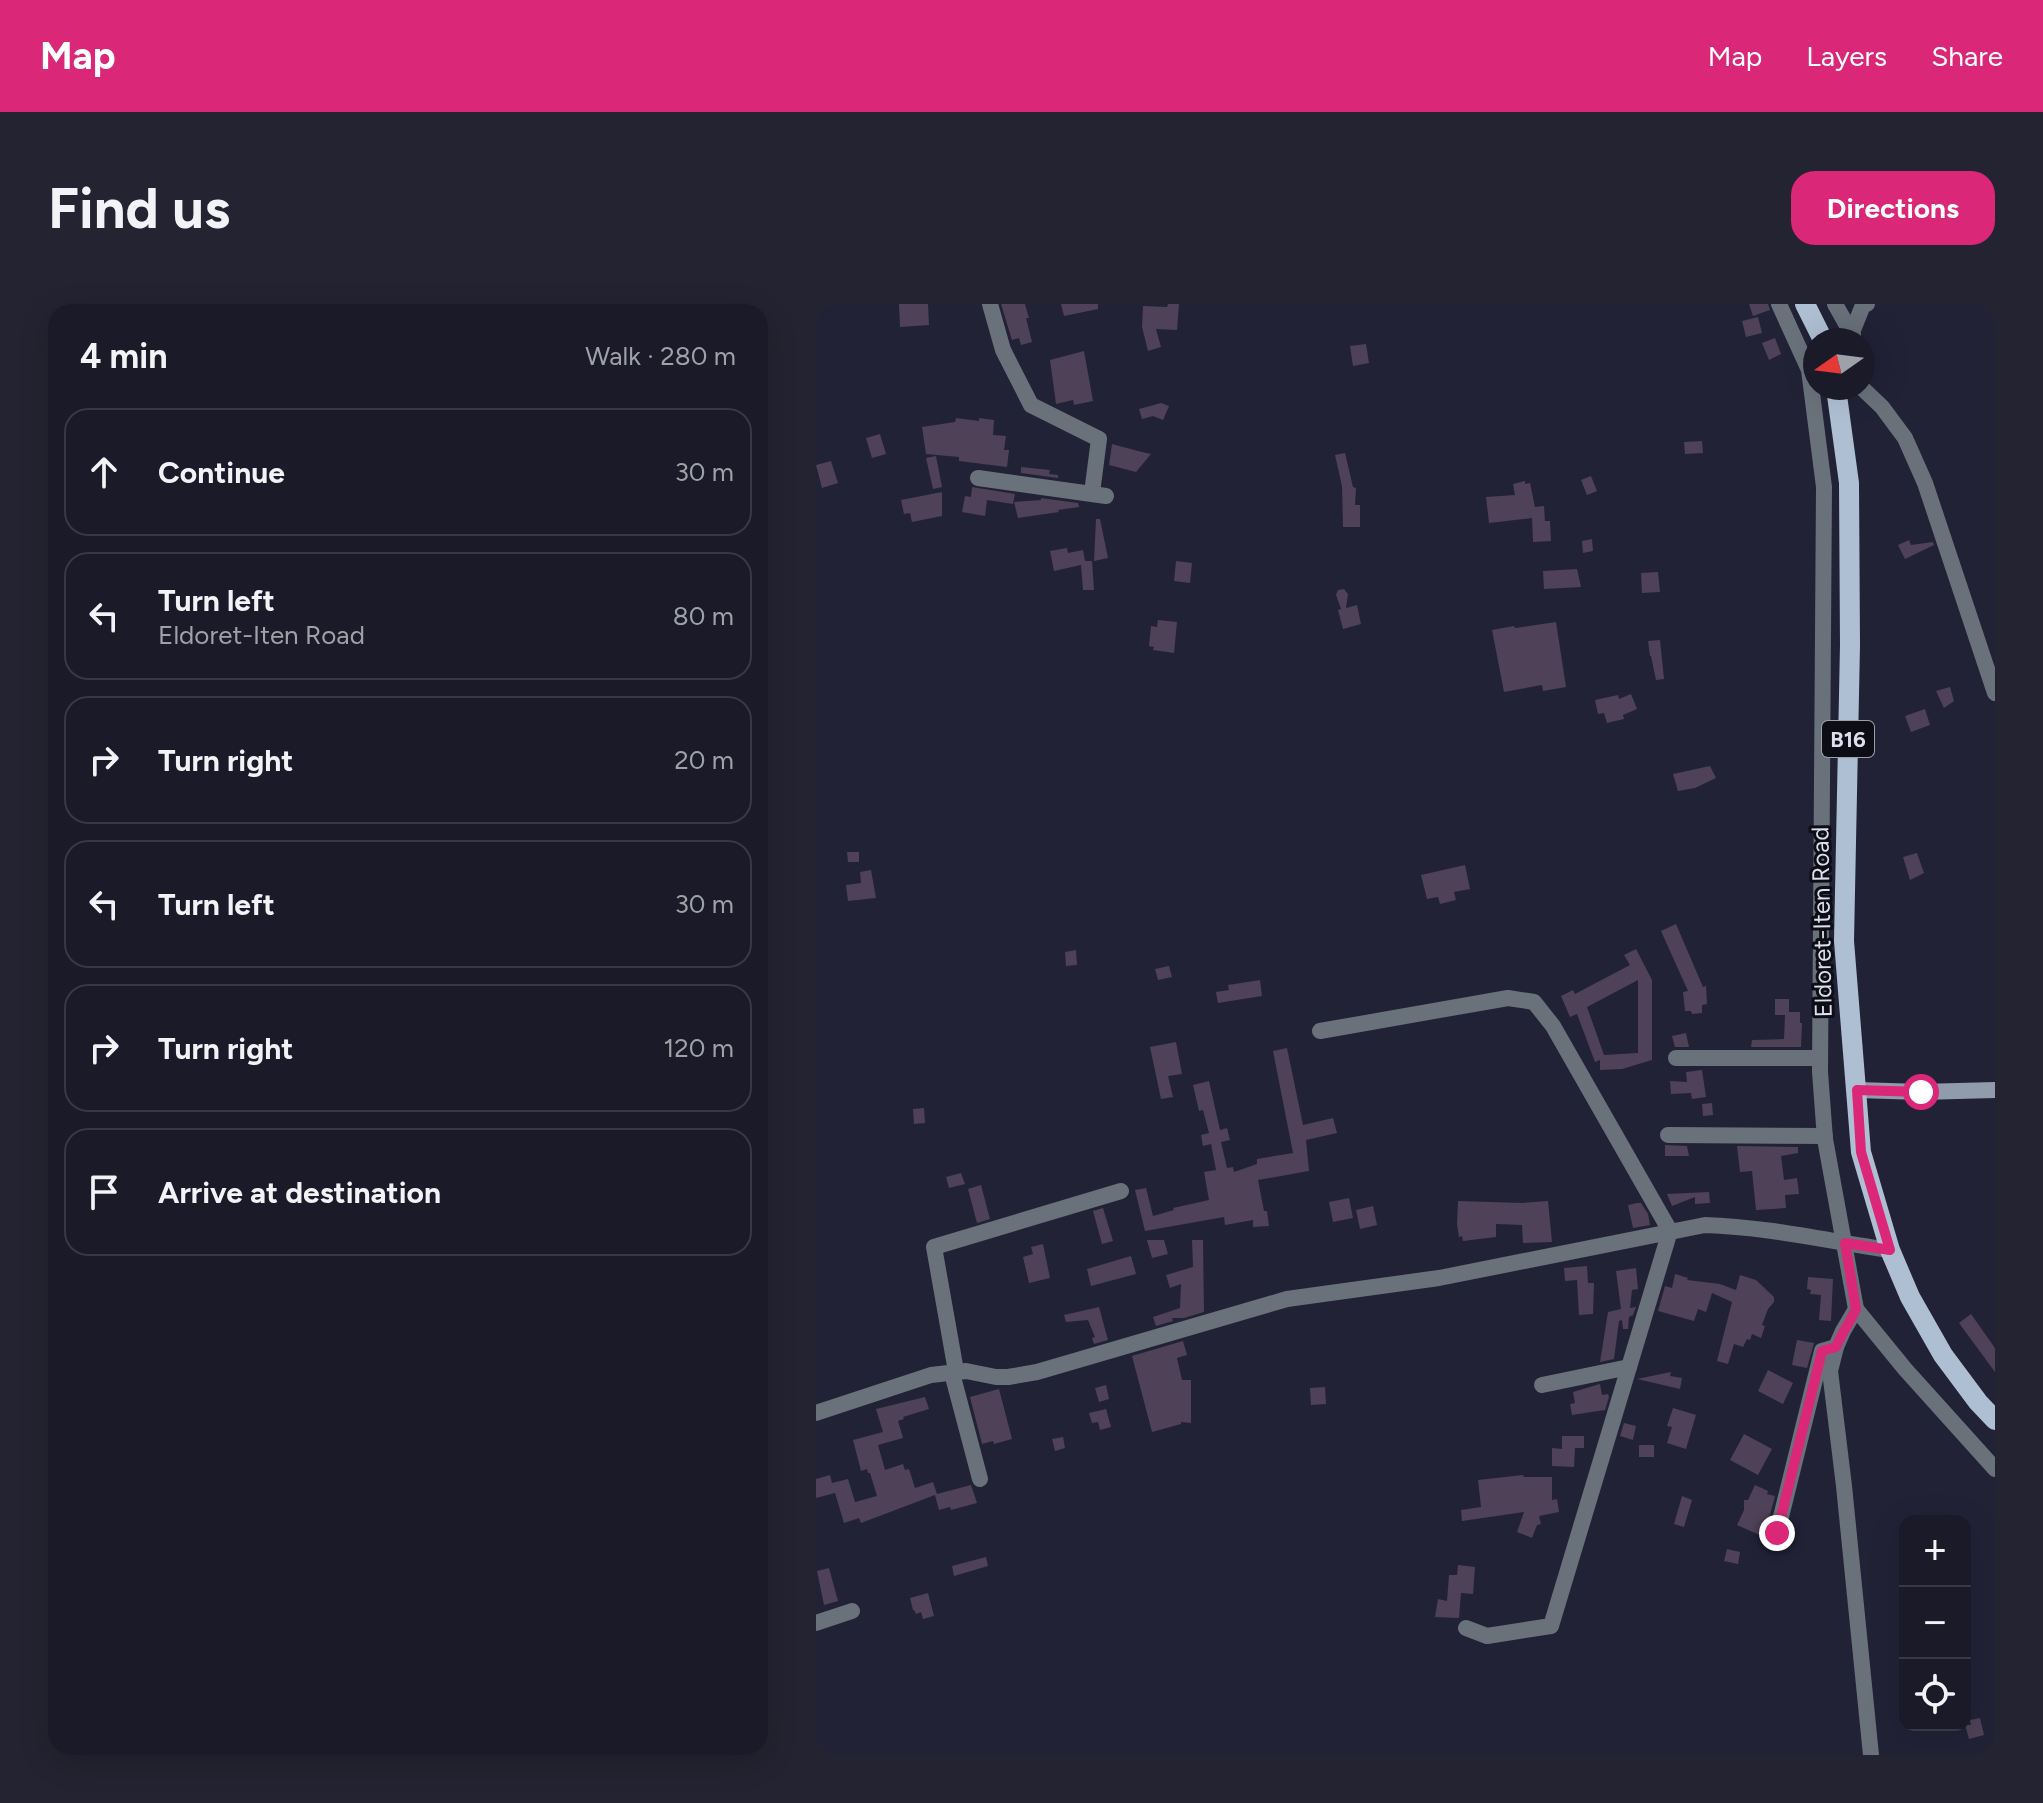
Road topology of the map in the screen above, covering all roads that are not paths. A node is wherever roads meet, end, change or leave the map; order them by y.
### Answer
1 (990, 304) edge
2 (1779, 304) edge
3 (1805, 304) edge
4 (1835, 304) edge
5 (1867, 304) edge
6 (1817, 328) edge
7 (1847, 328) edge
8 (1855, 328) edge
9 (1803, 346) edge
10 (1813, 400) edge
11 (1838, 400) edge
12 (1875, 400) edge
13 (978, 478) dead end
14 (1849, 662) junction
15 (1823, 663) junction
16 (1995, 693) edge
17 (1320, 1031) dead end
18 (1676, 1058) dead end
19 (1820, 1058) junction
20 (1857, 1090) junction
21 (1995, 1090) edge
22 (1668, 1135) dead end
23 (1825, 1136) junction
24 (1121, 1191) dead end
25 (1670, 1231) junction
26 (1845, 1243) junction
27 (1890, 1250) junction
28 (1856, 1309) junction
29 (1836, 1347) junction
30 (1629, 1367) junction
31 (956, 1371) junction
32 (1542, 1385) dead end
33 (816, 1413) edge
34 (1995, 1420) edge
35 (1995, 1469) edge
36 (980, 1479) dead end
37 (1777, 1533) dead end
38 (852, 1611) dead end
39 (816, 1623) edge
40 (1466, 1628) dead end
41 (1871, 1755) edge

1 - 13 street
2 - 9 street
3 - 6 main road
4 - 7 street
5 - 8 street
10 - 15 street
11 - 14 main road, Eldoret-Iten Road / B16
12 - 16 street
14 - 15 street
14 - 20 main road, Eldoret-Iten Road / B16
15 - 19 street
17 - 25 street
18 - 19 street
19 - 23 street
20 - 21 main road
20 - 27 main road, Eldoret-Iten Road / B16
22 - 23 street
23 - 26 street
24 - 31 street
25 - 26 street
25 - 30 street
25 - 31 street
26 - 27 street
26 - 28 street
27 - 34 main road, Eldoret-Iten Road / B16
28 - 29 street
28 - 35 street
29 - 37 street
29 - 41 street
30 - 32 street
30 - 40 street
31 - 33 street
31 - 36 street
38 - 39 street

